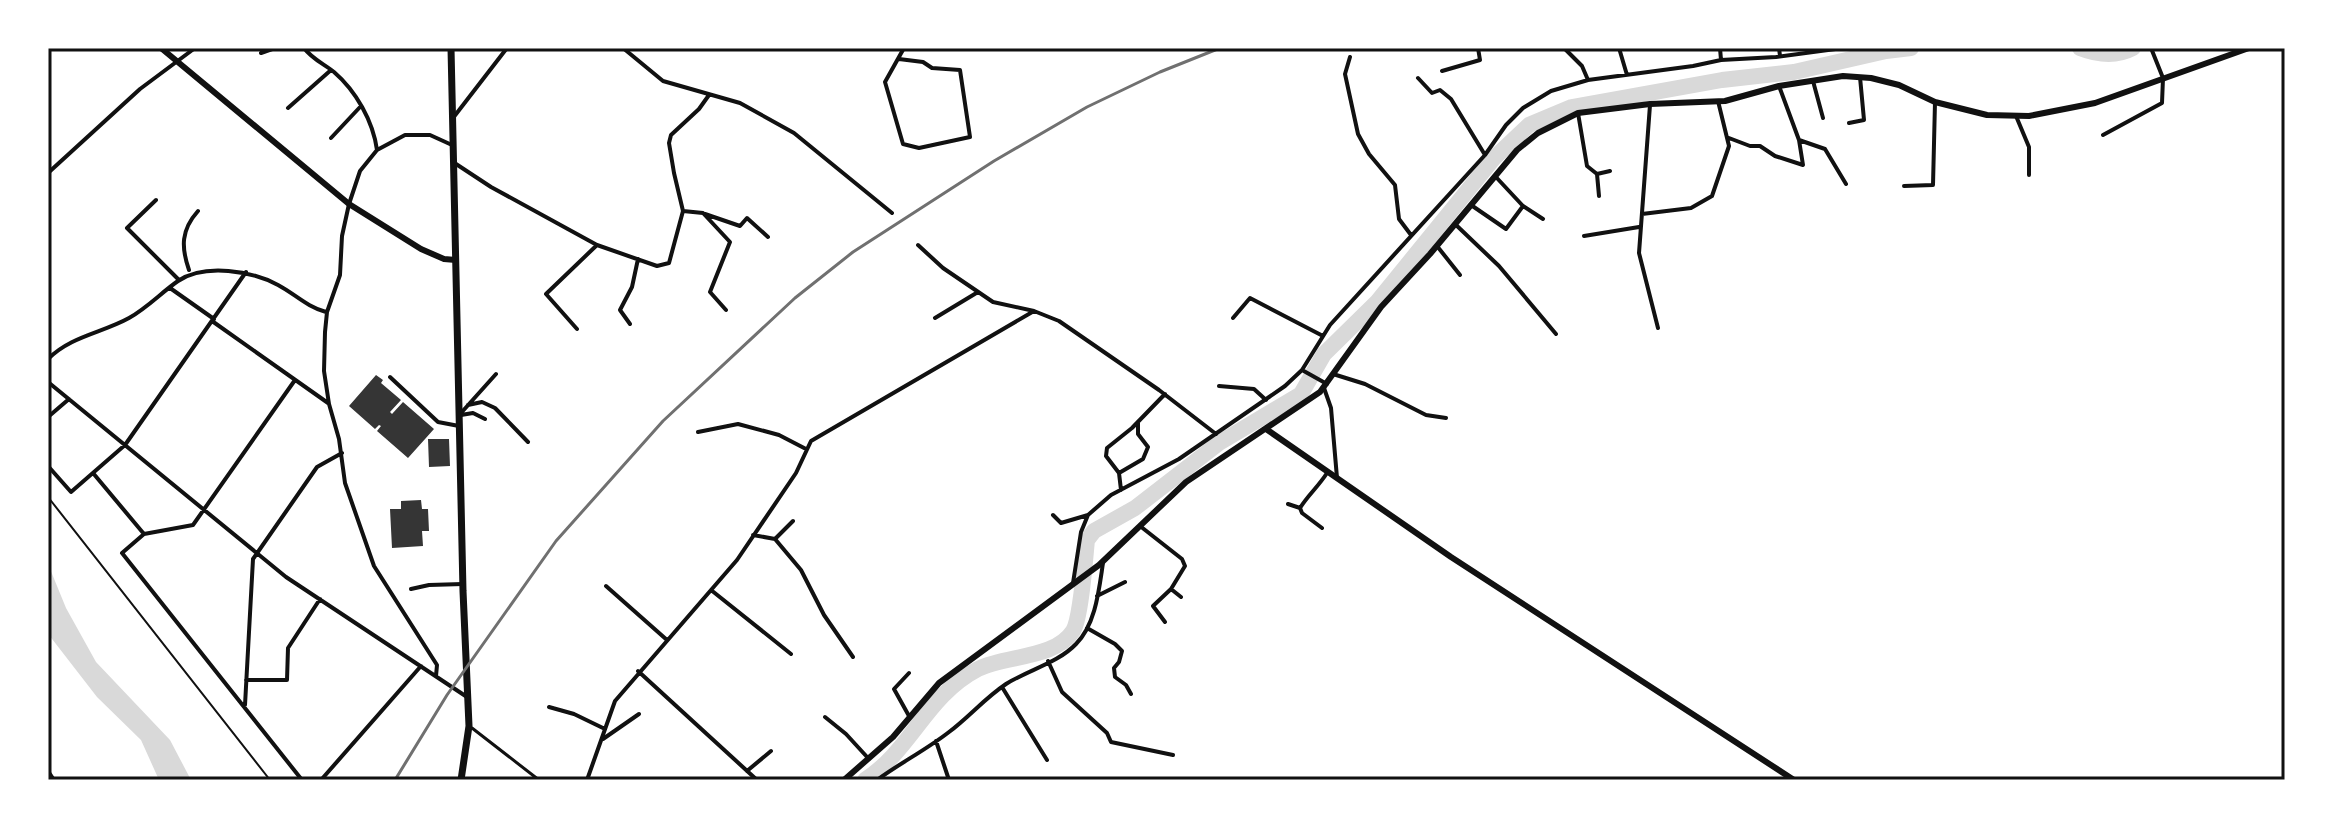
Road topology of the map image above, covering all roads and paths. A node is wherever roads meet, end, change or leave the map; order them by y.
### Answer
1 (161, 48) edge
2 (195, 48) edge
3 (275, 48) edge
4 (304, 48) edge
5 (451, 48) edge
6 (507, 48) edge
7 (904, 48) edge
8 (1478, 48) edge
9 (1564, 48) edge
10 (1619, 48) edge
11 (1720, 48) edge
12 (1779, 48) edge
13 (1843, 48) edge
14 (2151, 48) edge
15 (2249, 48) edge
16 (627, 49) edge
17 (261, 53) dead end
18 (1780, 56) junction
19 (1350, 57) dead end
20 (899, 59) junction
21 (1721, 60) junction
22 (177, 62) junction
23 (331, 70) junction
24 (1442, 71) dead end
25 (1627, 75) junction
26 (1860, 77) junction
27 (1418, 78) dead end
28 (2163, 78) junction
29 (1588, 80) junction
30 (1813, 81) junction
31 (1779, 86) junction
32 (709, 95) junction
33 (1718, 101) junction
34 (1935, 102) junction
35 (1650, 104) junction
36 (361, 106) junction
37 (288, 108) dead end
38 (1578, 113) junction
39 (2016, 116) junction
40 (1823, 118) dead end
41 (452, 120) junction
42 (1849, 123) dead end
43 (2103, 135) dead end
44 (1728, 137) junction
45 (331, 138) dead end
46 (1799, 140) junction
47 (452, 145) junction
48 (377, 150) junction
49 (1485, 155) junction
50 (453, 162) junction
51 (1610, 171) dead end
52 (48, 173) edge
53 (1597, 174) junction
54 (2029, 175) dead end
55 (1495, 176) junction
56 (1846, 184) dead end
57 (1904, 186) dead end
58 (1599, 196) dead end
59 (156, 200) dead end
60 (349, 204) junction
61 (1470, 205) junction
62 (1523, 206) junction
63 (198, 211) dead end
64 (683, 211) junction
65 (703, 213) junction
66 (892, 213) dead end
67 (1642, 214) junction
68 (1543, 219) dead end
69 (1455, 224) junction
70 (1639, 227) junction
71 (1411, 235) junction
72 (1584, 236) dead end
73 (768, 237) dead end
74 (597, 245) junction
75 (918, 245) dead end
76 (1437, 246) junction
77 (638, 259) junction
78 (456, 260) junction
79 (189, 270) dead end
80 (246, 272) junction
81 (1460, 275) dead end
82 (179, 280) junction
83 (170, 288) junction
84 (978, 292) junction
85 (726, 310) dead end
86 (1034, 311) junction
87 (327, 312) junction
88 (935, 318) dead end
89 (1233, 318) dead end
90 (213, 320) junction
91 (630, 324) dead end
92 (1658, 328) dead end
93 (577, 329) dead end
94 (1556, 334) dead end
95 (1323, 336) junction
96 (48, 359) edge
97 (1305, 371) junction
98 (496, 374) dead end
99 (1333, 374) junction
100 (390, 377) dead end
101 (295, 380) junction
102 (48, 382) edge
103 (1324, 384) junction
104 (1219, 386) dead end
105 (1165, 394) junction
106 (69, 399) junction
107 (1266, 400) junction
108 (329, 404) junction
109 (468, 405) junction
110 (459, 415) junction
111 (48, 417) edge
112 (1446, 418) dead end
113 (485, 419) dead end
114 (1138, 423) junction
115 (459, 426) junction
116 (1266, 429) junction
117 (698, 432) dead end
118 (1216, 434) junction
119 (528, 442) dead end
120 (125, 445) junction
121 (806, 449) junction
122 (342, 453) junction
123 (48, 466) edge
124 (93, 473) junction
125 (1119, 473) junction
126 (1327, 473) junction
127 (1337, 480) junction
128 (1121, 490) junction
129 (48, 497) edge
130 (1288, 504) dead end
131 (1300, 508) junction
132 (203, 509) junction
133 (1053, 515) dead end
134 (1088, 515) junction
135 (793, 521) dead end
136 (1140, 526) junction
137 (1322, 528) dead end
138 (144, 534) junction
139 (753, 535) junction
140 (775, 539) junction
141 (257, 553) junction
142 (1101, 563) junction
143 (1076, 582) junction
144 (1125, 582) dead end
145 (463, 584) junction
146 (606, 586) dead end
147 (411, 589) dead end
148 (1171, 589) junction
149 (711, 590) junction
150 (1097, 596) junction
151 (1181, 597) dead end
152 (320, 599) junction
153 (1165, 622) dead end
154 (1087, 628) junction
155 (667, 640) junction
156 (791, 654) dead end
157 (853, 657) dead end
158 (1048, 661) junction
159 (421, 666) junction
160 (638, 671) junction
161 (909, 673) dead end
162 (436, 676) junction
163 (246, 680) junction
164 (1002, 687) junction
165 (1131, 694) dead end
166 (467, 697) junction
167 (244, 707) junction
168 (549, 707) dead end
169 (639, 714) dead end
170 (909, 716) junction
171 (825, 717) dead end
172 (469, 726) junction
173 (605, 729) junction
174 (601, 740) junction
175 (936, 741) junction
176 (771, 751) dead end
177 (1173, 755) dead end
178 (869, 760) junction
179 (1047, 760) dead end
180 (48, 771) edge
181 (747, 771) junction
182 (54, 780) edge
183 (270, 780) edge
184 (302, 780) edge
185 (321, 780) edge
186 (461, 780) edge
187 (539, 780) edge
188 (587, 780) edge
189 (757, 780) edge
190 (844, 780) edge
191 (877, 780) edge
192 (949, 780) edge
193 (1794, 780) edge

1 - 22 street
2 - 22 street
3 - 17 street
4 - 23 street
5 - 41 highway
6 - 41 street
7 - 20 street
8 - 24 street
9 - 29 street
10 - 25 street
11 - 21 street
12 - 18 street
13 - 18 street
14 - 28 street
15 - 28 street
16 - 32 street
18 - 21 street
19 - 71 street
20 - 20 street
21 - 25 street
22 - 52 street
22 - 60 street
23 - 36 street
23 - 37 street
25 - 29 street
26 - 30 street
26 - 34 street
26 - 42 street
27 - 49 street
28 - 39 street
28 - 43 street
29 - 49 street
30 - 31 street
30 - 40 street
31 - 33 street
31 - 46 street
32 - 64 street
32 - 66 street
33 - 35 street
33 - 44 street
34 - 39 street
34 - 57 street
35 - 38 street
35 - 67 street
36 - 45 street
36 - 48 street
38 - 53 street
38 - 55 street
39 - 54 street
41 - 47 highway
44 - 46 street
44 - 67 street
46 - 56 street
47 - 48 street
47 - 50 highway
48 - 60 street
49 - 71 street
50 - 74 street
50 - 78 highway
51 - 53 street
53 - 58 street
55 - 61 street
55 - 62 street
59 - 82 street
60 - 78 street
60 - 87 street
61 - 62 street
61 - 69 street
62 - 68 street
63 - 79 street
64 - 65 street
64 - 77 street
65 - 73 street
65 - 85 street
67 - 70 street
69 - 76 street
69 - 94 street
70 - 72 street
70 - 92 street
71 - 95 street
74 - 77 street
74 - 93 street
75 - 84 street
76 - 81 street
76 - 99 street
77 - 91 street
78 - 110 highway
80 - 82 street
80 - 87 street
80 - 90 street
82 - 83 street
83 - 90 street
83 - 96 street
84 - 86 street
84 - 88 street
86 - 105 street
86 - 121 street
87 - 108 street
89 - 95 street
90 - 101 street
90 - 120 street
95 - 97 street
97 - 103 street
97 - 107 street
98 - 109 street
99 - 103 street
99 - 112 street
100 - 115 street
101 - 108 street
101 - 132 street
102 - 106 street
103 - 116 street
103 - 127 street
104 - 107 street
105 - 114 street
105 - 118 street
106 - 111 street
106 - 120 street
107 - 118 street
108 - 122 street
109 - 110 street
109 - 119 street
110 - 113 street
110 - 115 highway
114 - 125 street
114 - 125 street
115 - 145 highway
116 - 126 street
116 - 136 street
117 - 121 street
118 - 128 street
120 - 124 street
120 - 132 street
121 - 139 street
122 - 141 street
122 - 162 street
123 - 124 street
124 - 138 street
125 - 128 street
126 - 127 street
126 - 131 street
127 - 193 street
128 - 134 street
129 - 183 path
130 - 131 street
131 - 137 street
132 - 138 street
132 - 141 street
133 - 134 street
134 - 143 street
135 - 140 street
136 - 142 street
136 - 148 street
138 - 167 street
139 - 140 street
139 - 149 street
140 - 157 street
141 - 152 street
141 - 163 street
142 - 143 street
142 - 150 street
143 - 170 street
144 - 150 street
145 - 147 street
145 - 166 highway
146 - 155 street
148 - 151 street
148 - 153 street
149 - 155 street
149 - 156 street
150 - 154 street
152 - 159 street
152 - 163 street
154 - 158 street
154 - 165 street
155 - 160 street
158 - 164 street
158 - 177 street
159 - 162 street
159 - 185 street
160 - 173 street
160 - 181 street
161 - 170 street
162 - 166 street
163 - 167 street
164 - 175 street
164 - 179 street
166 - 172 highway
167 - 184 street
168 - 173 street
169 - 174 street
170 - 178 street
171 - 178 street
172 - 186 highway
172 - 187 street
173 - 174 street
174 - 188 street
175 - 191 street
175 - 192 street
176 - 181 street
178 - 190 street
180 - 182 street
181 - 189 street

